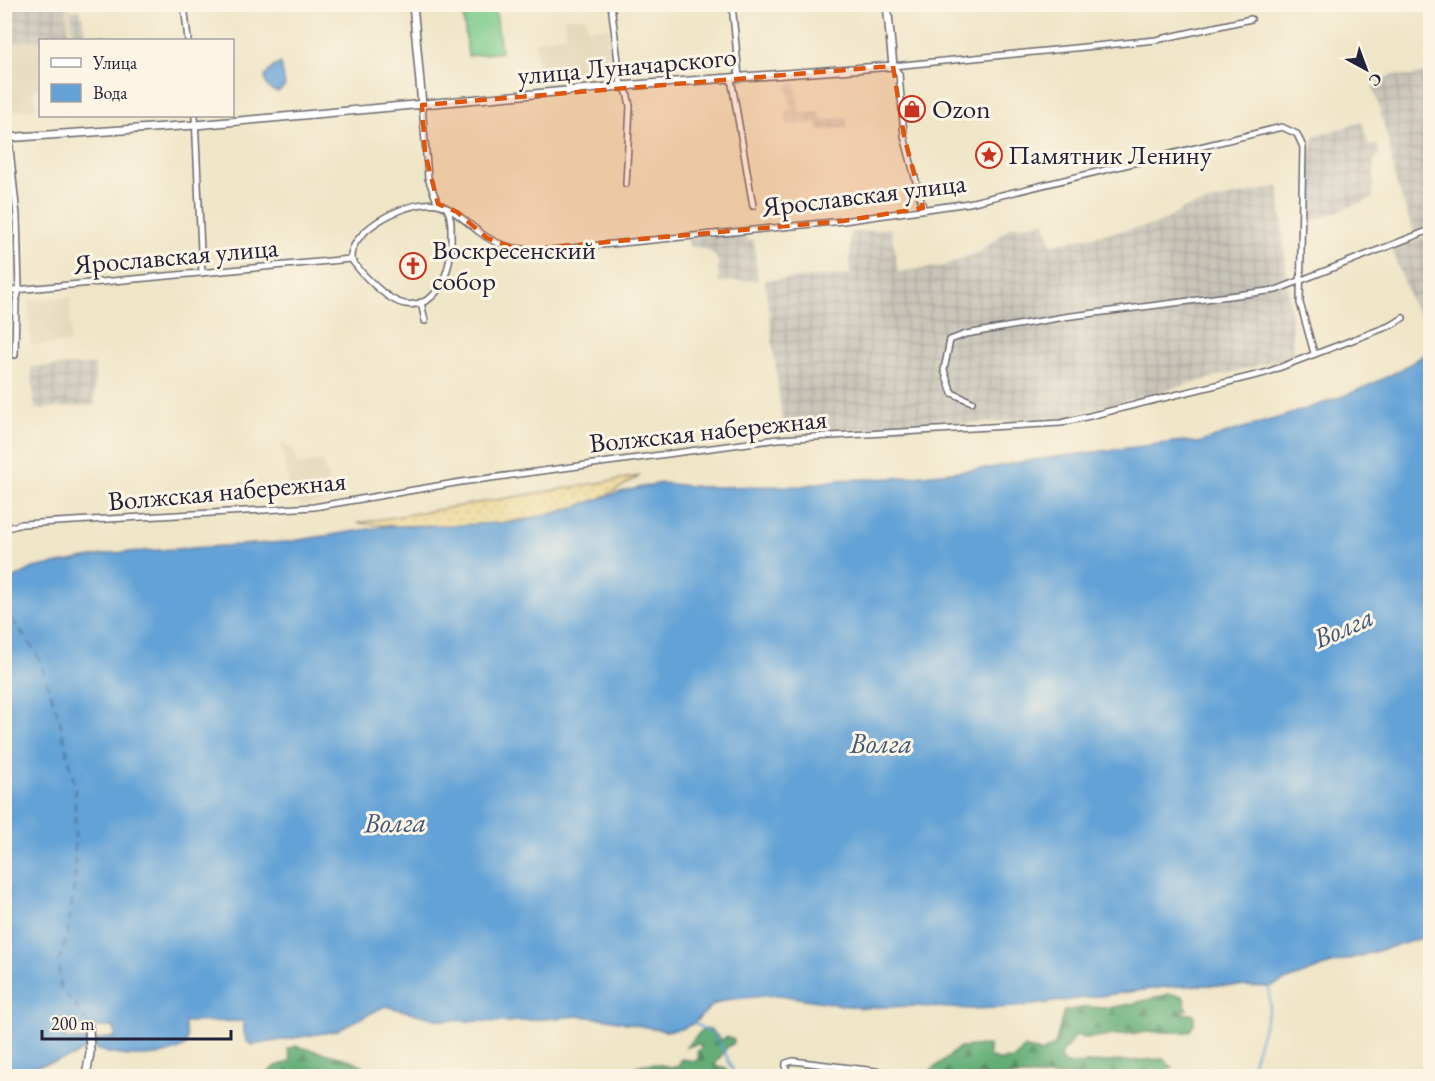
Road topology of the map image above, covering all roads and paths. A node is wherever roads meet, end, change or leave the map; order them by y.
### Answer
1 (184, 4) edge
2 (413, 4) edge
3 (611, 4) edge
4 (732, 4) edge
5 (887, 4) edge
6 (1251, 19) dead end
7 (188, 39) edge
8 (894, 66) junction
9 (735, 77) junction
10 (621, 86) junction
11 (4, 91) edge
12 (422, 105) junction
13 (195, 117) edge
14 (196, 125) junction
15 (7, 137) edge
16 (626, 184) dead end
17 (438, 204) junction
18 (753, 206) dead end
19 (446, 208) junction
20 (923, 208) junction
21 (1431, 230) edge
22 (351, 259) junction
23 (202, 273) junction
24 (1300, 280) junction
25 (19, 290) junction
26 (4, 291) edge
27 (421, 302) junction
28 (1403, 318) dead end
29 (425, 321) dead end
30 (1314, 353) junction
31 (15, 355) dead end
32 (972, 402) dead end
33 (4, 530) edge
34 (89, 1028) dead end
35 (86, 1077) edge
36 (785, 1077) edge
37 (904, 1077) edge

1 - 7 street
2 - 12 street
3 - 10 street
4 - 9 street
5 - 8 street
6 - 8 street, улица Луначарского
8 - 9 street, улица Луначарского
8 - 20 street
9 - 10 street, улица Луначарского
9 - 18 street
10 - 12 street, улица Луначарского
10 - 16 street
11 - 15 street
12 - 14 street, улица Луначарского
12 - 17 street
13 - 14 street
14 - 15 street, улица Луначарского
14 - 23 street
15 - 25 street
17 - 19 street, Ярославская улица
17 - 22 street
19 - 20 street, Ярославская улица
19 - 27 street
20 - 24 street, Ярославская улица
21 - 24 street
22 - 23 street, Ярославская улица
22 - 27 street
23 - 25 street, Ярославская улица
24 - 30 street, Ярославская улица
24 - 32 street
25 - 26 street, Ярославская улица
25 - 31 street
27 - 29 street
28 - 30 street, Волжская набережная
30 - 33 street, Волжская набережная
34 - 35 street
36 - 37 street

